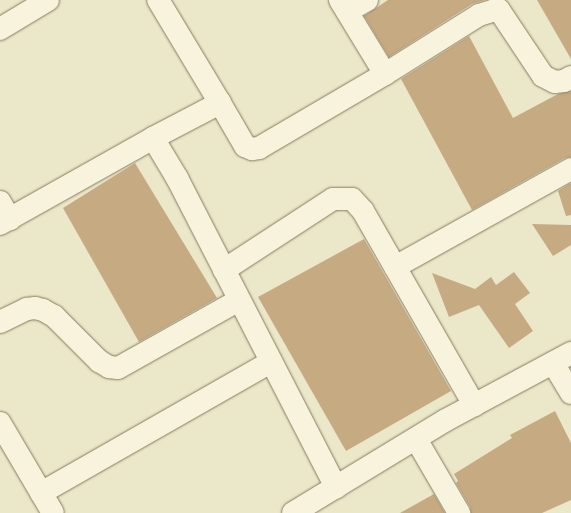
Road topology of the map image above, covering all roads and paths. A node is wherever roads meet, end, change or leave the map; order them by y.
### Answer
1 (48, 0) edge
2 (158, 0) edge
3 (367, 0) edge
4 (344, 6) edge
5 (0, 29) edge
6 (385, 74) junction
7 (571, 77) edge
8 (220, 103) junction
9 (153, 138) junction
10 (571, 169) edge
11 (3, 215) edge
12 (395, 267) junction
13 (224, 270) junction
14 (239, 300) junction
15 (0, 322) edge
16 (562, 358) edge
17 (271, 362) junction
18 (571, 394) edge
19 (474, 405) junction
20 (0, 423) edge
21 (416, 439) junction
22 (336, 487) junction
23 (41, 492) junction
24 (53, 513) edge
25 (292, 513) edge
26 (459, 513) edge

1 - 5 street
2 - 8 street
3 - 4 street
4 - 6 street
6 - 7 street
6 - 8 street
8 - 9 street
9 - 11 street
9 - 13 street
10 - 12 street
12 - 13 street
12 - 19 street
13 - 14 street
14 - 15 street
14 - 17 street
16 - 18 street
16 - 19 street
17 - 22 street
17 - 23 street
19 - 21 street
20 - 23 street
21 - 22 street
21 - 26 street
22 - 25 street
23 - 24 street

